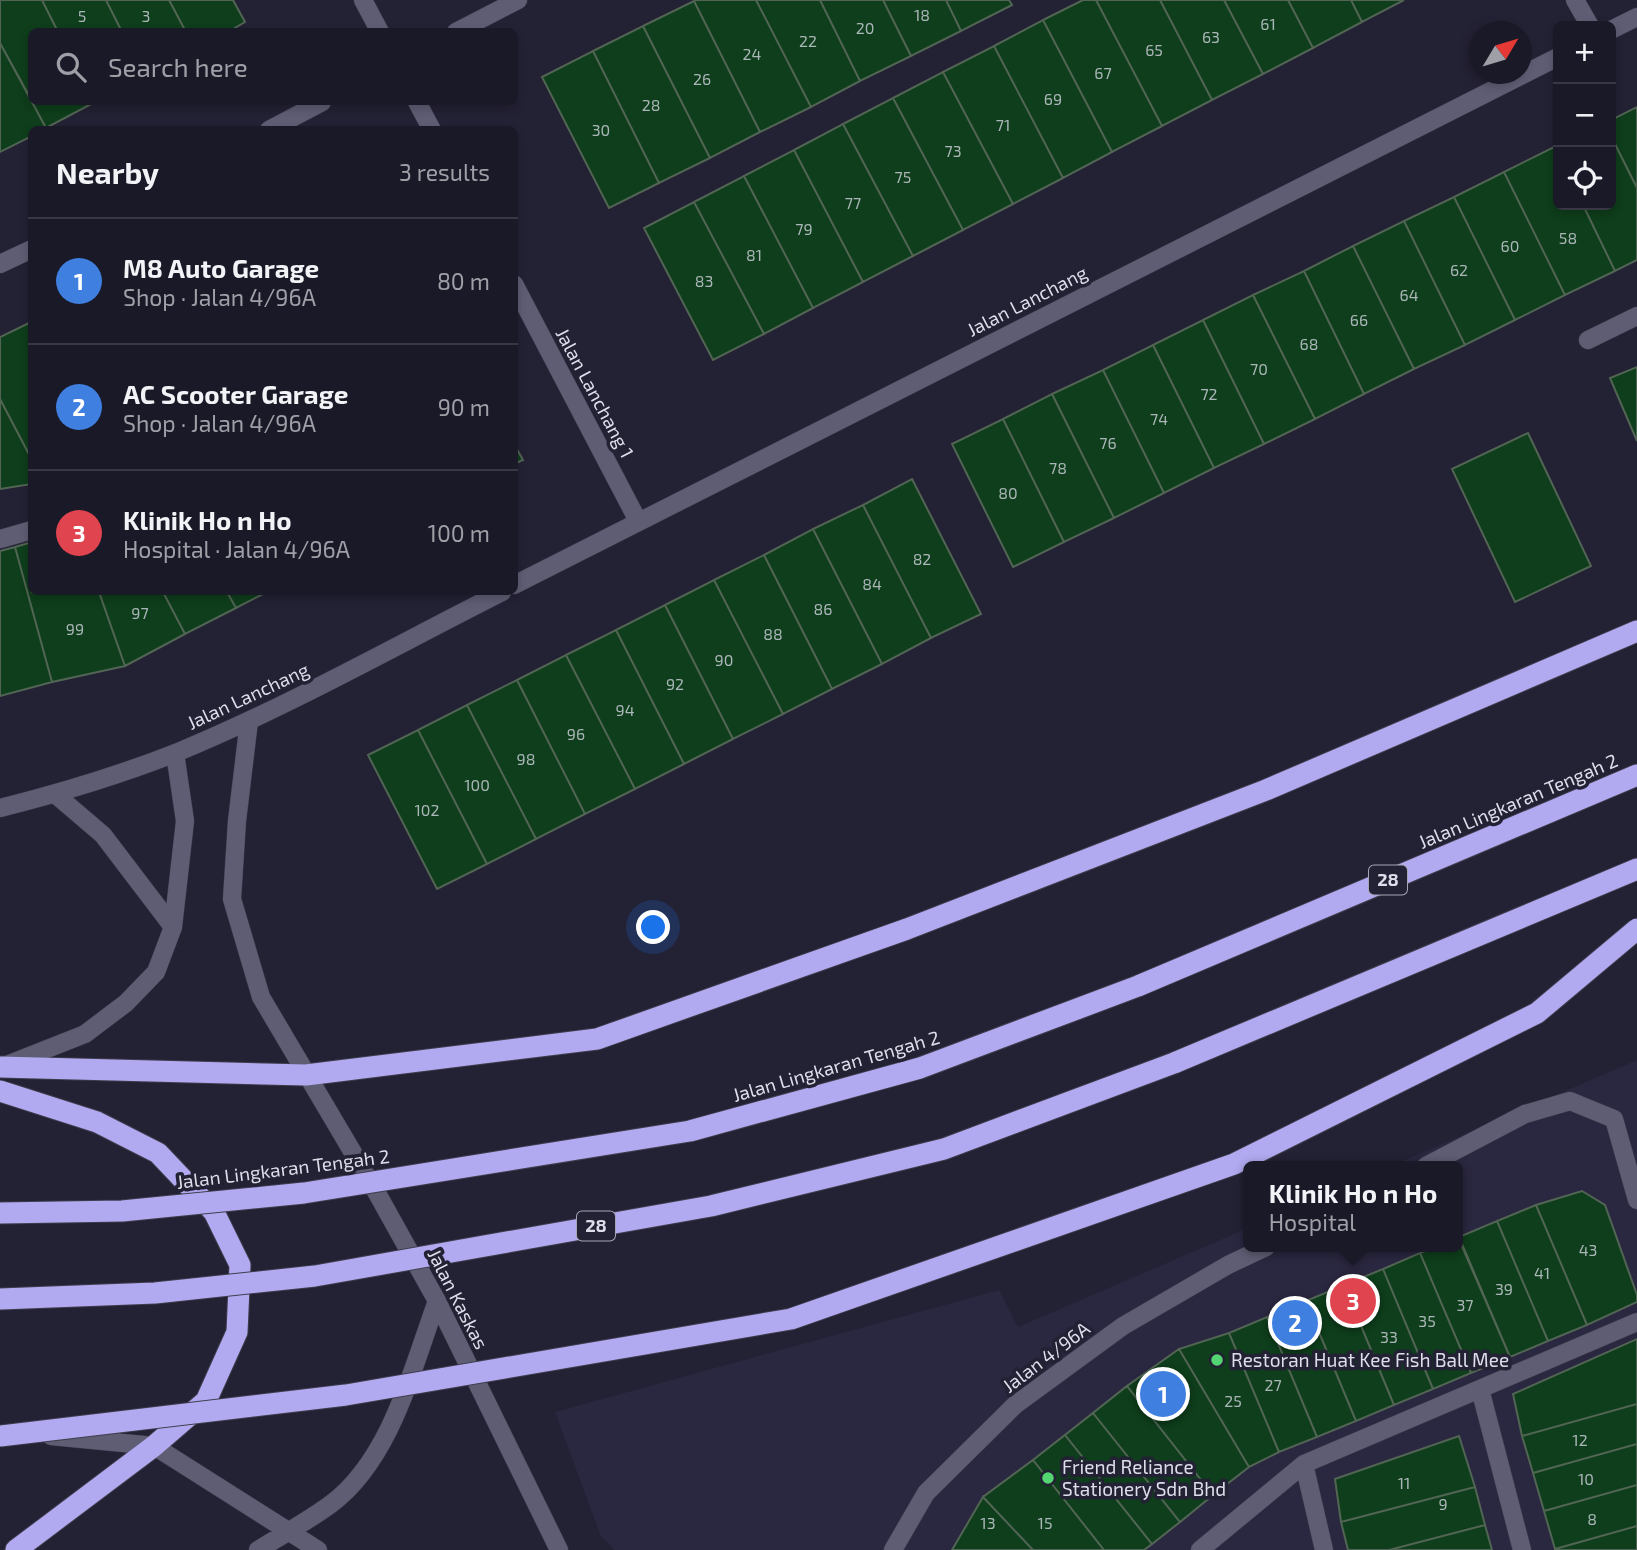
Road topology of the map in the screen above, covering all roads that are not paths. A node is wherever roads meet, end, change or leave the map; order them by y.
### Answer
1 (363, 0) edge
2 (518, 0) edge
3 (1575, 0) edge
4 (1637, 17) edge
5 (1587, 21) edge
6 (378, 28) edge
7 (464, 28) edge
8 (1616, 28) edge
9 (1553, 60) edge
10 (316, 105) edge
11 (419, 105) edge
12 (277, 126) edge
13 (430, 126) edge
14 (28, 252) edge
15 (0, 264) edge
16 (518, 293) edge
17 (1637, 316) edge
18 (1588, 340) dead end
19 (638, 521) junction
20 (28, 531) edge
21 (0, 539) edge
22 (518, 583) edge
23 (496, 595) edge
24 (1637, 631) edge
25 (248, 721) junction
26 (175, 753) junction
27 (1637, 775) edge
28 (55, 794) junction
29 (0, 808) edge
30 (1637, 869) edge
31 (173, 927) junction
32 (1637, 929) edge
33 (0, 1067) edge
34 (306, 1075) junction
35 (0, 1091) edge
36 (1436, 1161) edge
37 (1637, 1200) edge
38 (0, 1213) edge
39 (1255, 1252) edge
40 (0, 1299) edge
41 (438, 1301) junction
42 (1637, 1322) edge
43 (1480, 1390) junction
44 (0, 1430) edge
45 (0, 1436) edge
46 (154, 1446) junction
47 (1304, 1464) junction
48 (289, 1531) junction
49 (16, 1550) edge
50 (258, 1550) edge
51 (318, 1550) edge
52 (559, 1550) edge
53 (893, 1550) edge
54 (1200, 1550) edge
55 (1324, 1550) edge
56 (1522, 1550) edge

1 - 6 street
2 - 7 street
3 - 5 street
4 - 8 street
9 - 19 street, Jalan Lanchang
10 - 12 street
11 - 13 street
14 - 15 street
16 - 19 street, Jalan Lanchang 1
17 - 18 street
19 - 22 street, Jalan Lanchang
20 - 21 street
23 - 25 street, Jalan Lanchang
24 - 34 highway
25 - 26 street, Jalan Lanchang
25 - 34 street, Jalan Kaskas
26 - 28 street, Jalan Lanchang
26 - 31 street
27 - 38 highway, Jalan Lingkaran Tengah 2 / 28, bridge
28 - 29 street, Jalan Lanchang
28 - 31 street
30 - 40 highway, 28, bridge
31 - 33 street
32 - 45 highway, bridge
33 - 34 highway
34 - 41 street, Jalan Kaskas
35 - 46 highway
36 - 37 street
39 - 53 street, Jalan 4/96A
41 - 48 street
41 - 52 street, Jalan Kaskas
42 - 43 street
43 - 47 street
43 - 56 street
44 - 46 street
46 - 48 street
46 - 49 highway
47 - 54 street
47 - 55 street
48 - 50 street
48 - 51 street

